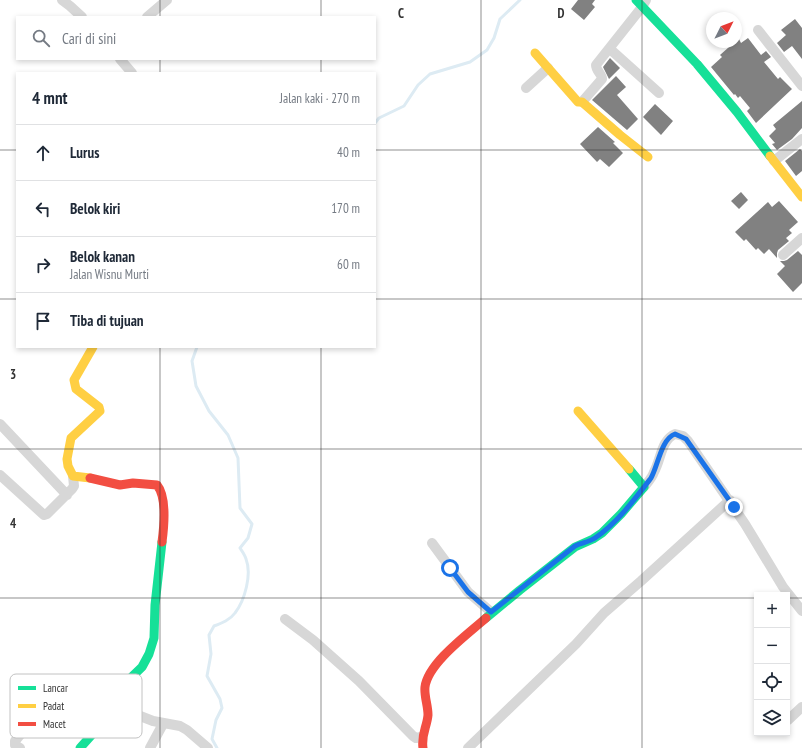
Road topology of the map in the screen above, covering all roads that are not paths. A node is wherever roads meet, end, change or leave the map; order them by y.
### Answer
1 (62, 0) edge
2 (167, 0) edge
3 (641, 2) edge
4 (81, 16) edge
5 (148, 16) edge
6 (758, 30) dead end
7 (610, 49) junction
8 (535, 53) dead end
9 (121, 60) edge
10 (548, 68) junction
11 (131, 72) edge
12 (802, 86) edge
13 (526, 88) dead end
14 (659, 93) dead end
15 (582, 102) junction
16 (802, 139) edge
17 (648, 157) dead end
18 (774, 162) junction
19 (802, 197) edge
20 (802, 238) edge
21 (783, 255) dead end
22 (92, 348) edge
23 (578, 411) dead end
24 (0, 424) edge
25 (0, 475) edge
26 (72, 476) junction
27 (644, 487) junction
28 (67, 495) junction
29 (730, 500) junction
30 (432, 542) dead end
31 (802, 611) edge
32 (491, 612) junction
33 (286, 619) dead end
34 (135, 674) edge
35 (802, 707) edge
36 (142, 716) edge
37 (790, 718) edge
38 (163, 724) junction
39 (421, 737) junction
40 (17, 738) edge
41 (89, 738) edge
42 (20, 748) edge
43 (80, 748) edge
44 (150, 748) edge
45 (208, 748) edge
46 (423, 748) edge
47 (468, 748) edge

1 - 4 street
2 - 5 street
3 - 7 street
3 - 18 street
6 - 12 street
7 - 14 street
7 - 15 street
8 - 10 street
9 - 11 street
10 - 13 street
10 - 15 street
15 - 17 street
16 - 18 street
18 - 19 street
20 - 21 street
22 - 26 street
23 - 27 street
24 - 28 street
25 - 28 street
26 - 28 street
26 - 34 street
27 - 29 street
27 - 32 street
29 - 31 street
29 - 47 street
30 - 32 street
32 - 39 street
33 - 39 street
35 - 37 street
36 - 38 street
38 - 44 street
38 - 45 street
39 - 46 street
40 - 42 street
41 - 43 street

